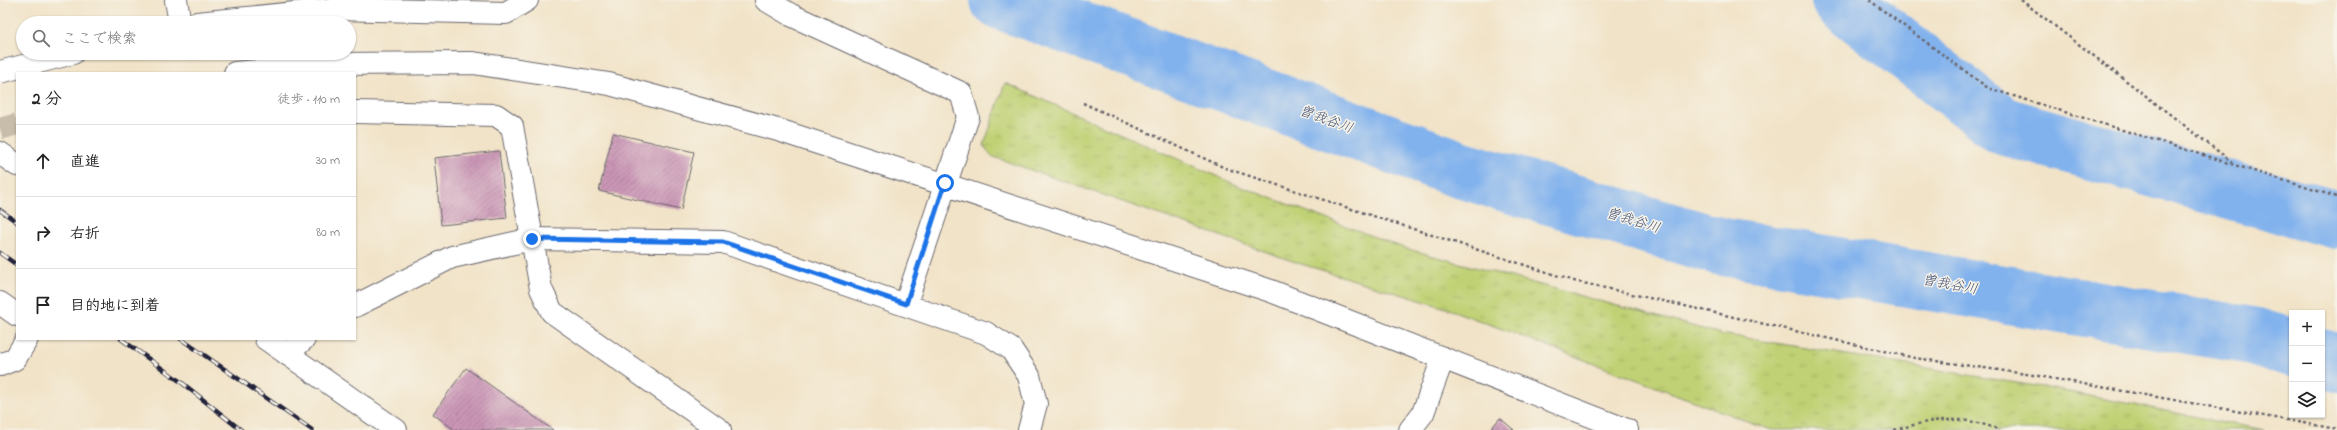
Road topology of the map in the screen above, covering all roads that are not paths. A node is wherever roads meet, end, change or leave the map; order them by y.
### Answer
1 (176, 0) edge
2 (527, 0) edge
3 (766, 0) edge
4 (179, 16) edge
5 (266, 16) edge
6 (46, 60) edge
7 (0, 72) edge
8 (246, 72) edge
9 (356, 112) edge
10 (0, 153) edge
11 (16, 164) edge
12 (945, 183) junction
13 (532, 239) junction
14 (0, 303) edge
15 (906, 304) junction
16 (356, 305) edge
17 (16, 314) edge
18 (26, 340) edge
19 (267, 340) edge
20 (303, 340) edge
21 (287, 354) junction
22 (1443, 358) junction
23 (0, 365) edge
24 (396, 430) edge
25 (720, 430) edge
26 (1029, 430) edge
27 (1410, 430) edge
28 (1627, 430) edge

1 - 4 street
2 - 5 street
3 - 12 street
6 - 7 street
8 - 12 street
9 - 13 street
10 - 11 street
12 - 15 street
12 - 22 street
13 - 15 street
13 - 16 street
13 - 25 street
14 - 17 street
15 - 26 street
18 - 23 street
19 - 21 street
20 - 21 street
21 - 24 street
22 - 27 street
22 - 28 street

